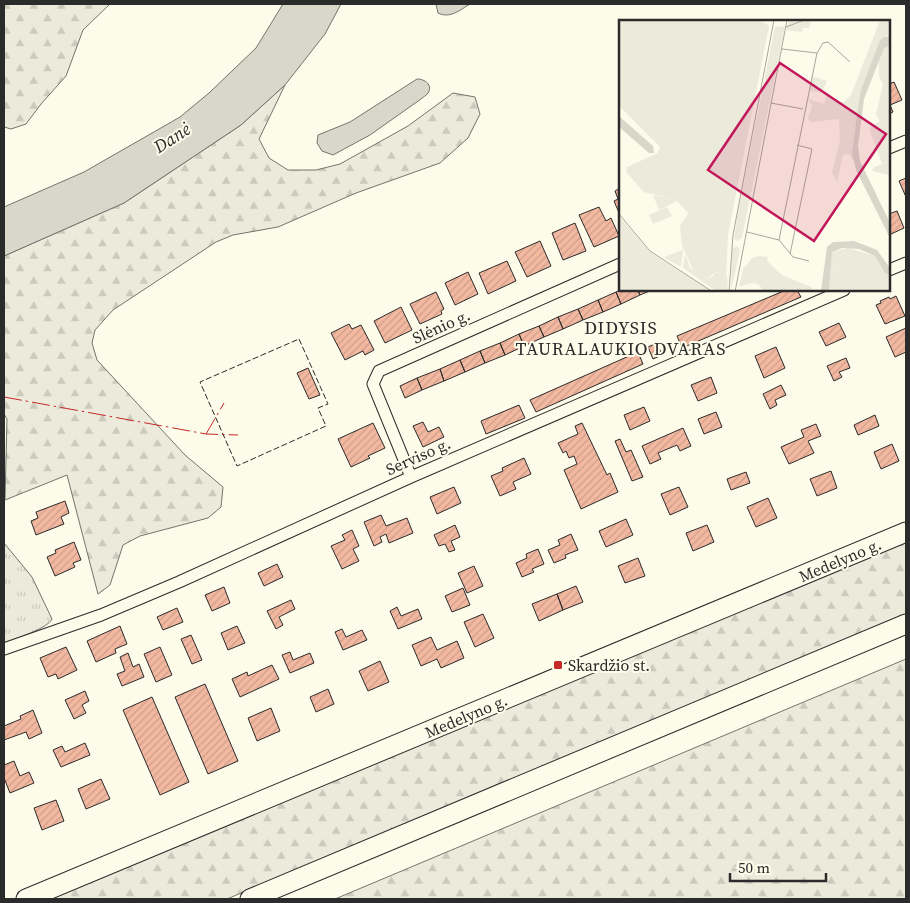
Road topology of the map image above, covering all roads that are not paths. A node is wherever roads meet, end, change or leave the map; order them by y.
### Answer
1 (906, 141) edge
2 (890, 148) edge
3 (906, 263) edge
4 (619, 264) edge
5 (890, 270) edge
6 (842, 291) edge
7 (411, 476) junction
8 (906, 532) edge
9 (906, 624) edge
10 (4, 649) edge
11 (26, 899) edge
12 (250, 899) edge

1 - 2 street
3 - 5 street
4 - 7 street, Slėnio g.
6 - 7 street, Serviso g.
7 - 10 street, Serviso g.
8 - 11 main road, Medelyno g.
9 - 12 main road

